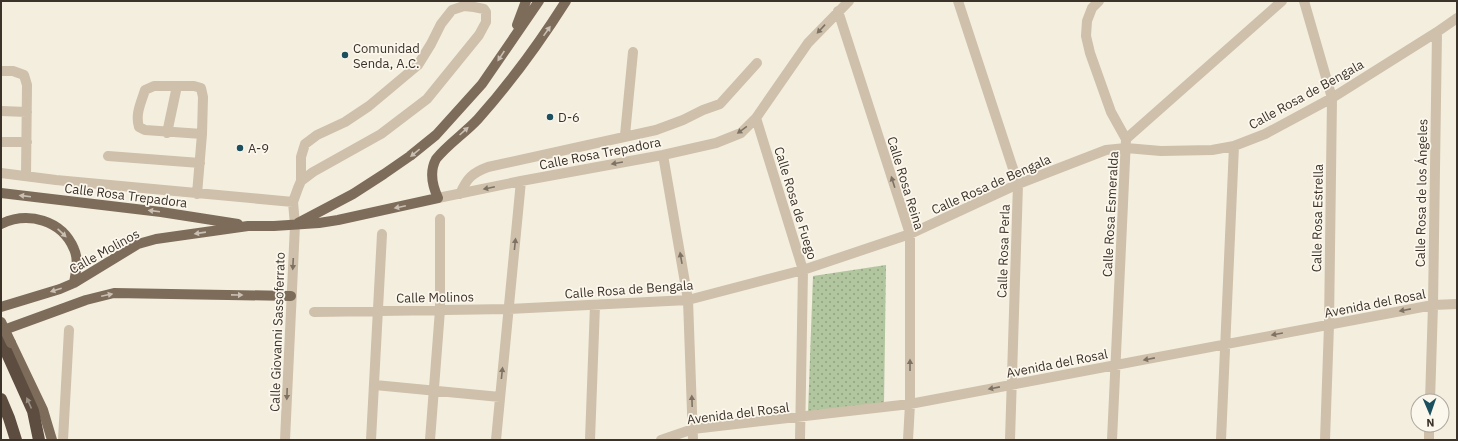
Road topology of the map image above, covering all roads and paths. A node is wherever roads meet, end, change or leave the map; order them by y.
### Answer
1 (526, 1) edge
2 (539, 1) edge
3 (566, 1) edge
4 (849, 1) edge
5 (958, 1) edge
6 (1099, 1) edge
7 (1282, 1) edge
8 (1304, 1) edge
9 (838, 11) junction
10 (1457, 18) edge
11 (1437, 32) junction
12 (512, 39) junction
13 (633, 52) dead end
14 (757, 63) dead end
15 (1, 71) edge
16 (177, 86) junction
17 (1332, 98) junction
18 (1, 111) edge
19 (27, 112) junction
20 (756, 118) junction
21 (167, 133) junction
22 (202, 134) junction
23 (625, 135) junction
24 (1, 142) edge
25 (27, 142) junction
26 (1126, 143) junction
27 (1234, 146) junction
28 (663, 155) junction
29 (108, 156) dead end
30 (200, 163) junction
31 (1, 173) edge
32 (26, 176) junction
33 (301, 181) junction
34 (521, 181) junction
35 (1018, 184) junction
36 (1, 193) edge
37 (197, 194) junction
38 (460, 194) junction
39 (438, 198) junction
40 (293, 202) junction
41 (440, 219) dead end
42 (1, 224) edge
43 (295, 225) junction
44 (248, 226) junction
45 (382, 234) dead end
46 (910, 234) junction
47 (803, 270) junction
48 (74, 283) junction
49 (291, 296) junction
50 (688, 300) junction
51 (1457, 304) edge
52 (595, 305) junction
53 (1433, 305) junction
54 (1, 307) edge
55 (508, 309) junction
56 (440, 310) junction
57 (378, 311) junction
58 (314, 312) dead end
59 (1, 322) edge
60 (1329, 325) junction
61 (69, 330) dead end
62 (1, 331) edge
63 (6, 342) edge
64 (1224, 344) junction
65 (1115, 365) junction
66 (375, 385) junction
67 (1012, 385) junction
68 (435, 390) junction
69 (1430, 393) edge
70 (500, 397) junction
71 (1, 399) edge
72 (910, 404) junction
73 (1, 415) edge
74 (800, 418) junction
75 (693, 429) junction
76 (8, 440) edge
77 (16, 440) edge
78 (39, 440) edge
79 (52, 440) edge
80 (63, 440) edge
81 (285, 440) edge
82 (371, 440) edge
83 (430, 440) edge
84 (496, 440) edge
85 (590, 440) edge
86 (661, 440) edge
87 (693, 440) edge
88 (800, 440) edge
89 (908, 440) edge
90 (1010, 440) edge
91 (1112, 440) edge
92 (1221, 440) edge
93 (1324, 440) edge

1 - 12 main road
2 - 12 main road
39 -> 3 main road
4 - 9 street, Calle Rosa Trepadora
5 - 35 street, Calle Rosa Perla
6 - 26 street, Calle Rosa Esmeralda
7 - 26 street
8 - 17 street, Calle Rosa Estrella
9 -> 20 street, Calle Rosa Trepadora
46 -> 9 street, Calle Rosa Reina
10 - 11 street, Calle Rosa de Bengala
11 - 17 street, Calle Rosa de Bengala
11 - 53 street, Calle Rosa de los Ángeles
12 -> 43 main road
13 - 23 street
14 - 23 street
15 - 19 street
16 - 21 street
16 - 21 street
16 - 22 street
17 - 27 street, Calle Rosa de Bengala
17 - 60 street, Calle Rosa Estrella
18 - 19 street
19 - 25 street
20 -> 28 street, Calle Rosa Trepadora
20 - 47 street, Calle Rosa de Fuego
21 - 22 street
22 - 30 street
23 - 38 street
24 - 25 street
25 - 32 street
26 - 27 street, Calle Rosa de Bengala
26 - 35 street, Calle Rosa de Bengala
26 - 65 street, Calle Rosa Esmeralda
27 - 64 street
28 -> 34 street, Calle Rosa Trepadora
50 -> 28 street
29 - 30 street
30 - 37 street
31 - 32 street
32 - 37 street
33 - 33 street
33 - 40 street
34 -> 38 street, Calle Rosa Trepadora
55 -> 34 street
35 - 46 street, Calle Rosa de Bengala
35 - 67 street, Calle Rosa Perla
44 -> 36 main road, Calle Rosa Trepadora
37 - 40 street
38 - 39 street, Calle Rosa Trepadora
39 -> 43 main road, Calle Rosa Trepadora
40 - 43 street, Calle Giovanni Sassoferrato
41 - 56 street
42 -> 48 main road
43 - 44 main road, Calle Molinos
43 -> 49 street, Calle Giovanni Sassoferrato
44 -> 48 main road, Calle Molinos
45 - 57 street
46 - 47 street, Calle Rosa de Bengala
72 -> 46 street, Calle Rosa Reina
47 - 50 street, Calle Rosa de Bengala
47 - 74 street, Calle Rosa de Fuego
48 -> 54 main road, Calle Molinos
62 -> 49 main road
49 -> 81 street, Calle Giovanni Sassoferrato
50 - 52 street, Calle Rosa de Bengala
75 -> 50 street
51 - 53 street, Avenida del Rosal
52 - 55 street, Calle Rosa de Bengala
52 - 85 street
53 -> 60 street, Avenida del Rosal
53 - 69 street, Calle Rosa de los Ángeles
55 - 56 street, Calle Molinos
70 -> 55 street
56 - 57 street, Calle Molinos
56 - 68 street
57 - 58 street, Calle Molinos
57 - 66 street
59 - 63 main road, bridge
60 -> 64 street, Avenida del Rosal
60 - 93 street, Calle Rosa Estrella
61 - 80 street
78 -> 63 highway
63 - 79 main road
64 -> 65 street, Avenida del Rosal
64 - 92 street
65 - 67 street, Avenida del Rosal
65 - 91 street, Calle Rosa Esmeralda
66 - 68 street
66 - 82 street
67 -> 72 street, Avenida del Rosal
67 - 90 street, Calle Rosa Perla
68 - 70 street
68 - 83 street
70 - 84 street
71 - 77 highway
72 - 74 street, Avenida del Rosal
72 - 89 street, Calle Rosa Reina
73 - 76 highway
74 - 75 street, Avenida del Rosal
74 - 88 street, Calle Rosa de Fuego
75 - 86 street, Avenida del Rosal
75 - 87 street

